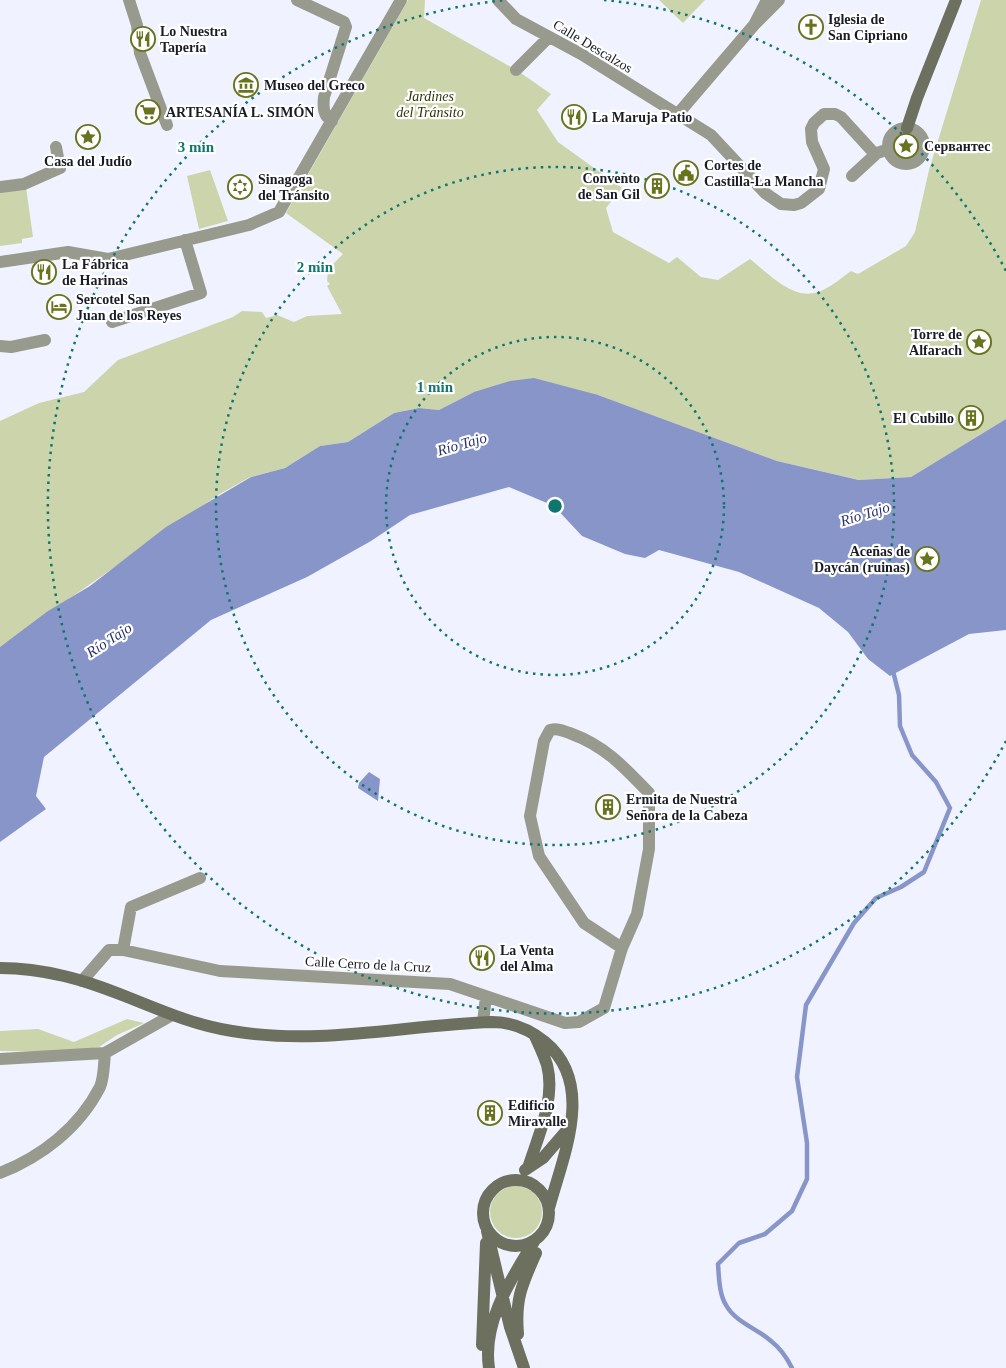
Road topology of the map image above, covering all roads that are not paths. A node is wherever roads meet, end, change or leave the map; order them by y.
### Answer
1 (129, 0) edge
2 (297, 0) edge
3 (401, 0) edge
4 (498, 0) edge
5 (767, 0) edge
6 (779, 0) edge
7 (956, 0) edge
8 (754, 25) junction
9 (549, 36) junction
10 (516, 70) dead end
11 (677, 114) junction
12 (332, 121) junction
13 (167, 126) dead end
14 (907, 128) junction
15 (56, 147) dead end
16 (883, 151) junction
17 (852, 176) dead end
18 (0, 187) edge
19 (190, 238) junction
20 (0, 262) edge
21 (112, 322) dead end
22 (46, 340) dead end
23 (0, 346) edge
24 (200, 878) dead end
25 (622, 948) junction
26 (123, 950) junction
27 (0, 968) edge
28 (82, 981) junction
29 (486, 997) junction
30 (172, 1015) junction
31 (483, 1022) junction
32 (534, 1034) junction
33 (105, 1053) junction
34 (0, 1059) edge
35 (571, 1125) junction
36 (528, 1168) junction
37 (0, 1173) edge
38 (513, 1179) junction
39 (549, 1208) junction
40 (487, 1230) junction
41 (535, 1240) junction
42 (502, 1298) junction
43 (519, 1352) junction
44 (488, 1366) edge
45 (524, 1368) edge

1 - 13 street
2 - 12 street
3 - 12 street
4 - 9 street, Calle Descalzos
5 - 8 street
6 - 8 street
7 - 14 main road
8 - 11 street
9 - 10 street
9 - 11 street, Calle Descalzos
11 - 16 street, Calle Descalzos
12 - 19 street
14 - 16 street
14 - 16 street
15 - 18 street
16 - 17 street
19 - 20 street
19 - 21 street
22 - 23 street
24 - 26 street
25 - 25 street
25 - 29 street, Calle Cerro de la Cruz
26 - 28 street
26 - 29 street, Calle Cerro de la Cruz
27 - 28 main road
28 - 30 main road
29 - 31 street
30 - 31 main road
30 - 33 street
31 - 32 main road
32 - 35 main road
32 - 36 main road
33 - 34 street
33 - 37 street
35 - 36 main road
35 - 39 main road
36 - 38 main road
38 - 39 main road
38 - 40 main road
39 - 41 main road
40 - 41 main road
40 - 42 main road
40 - 44 main road
41 - 42 main road
41 - 43 main road
42 - 43 main road
42 - 44 main road
43 - 45 main road

